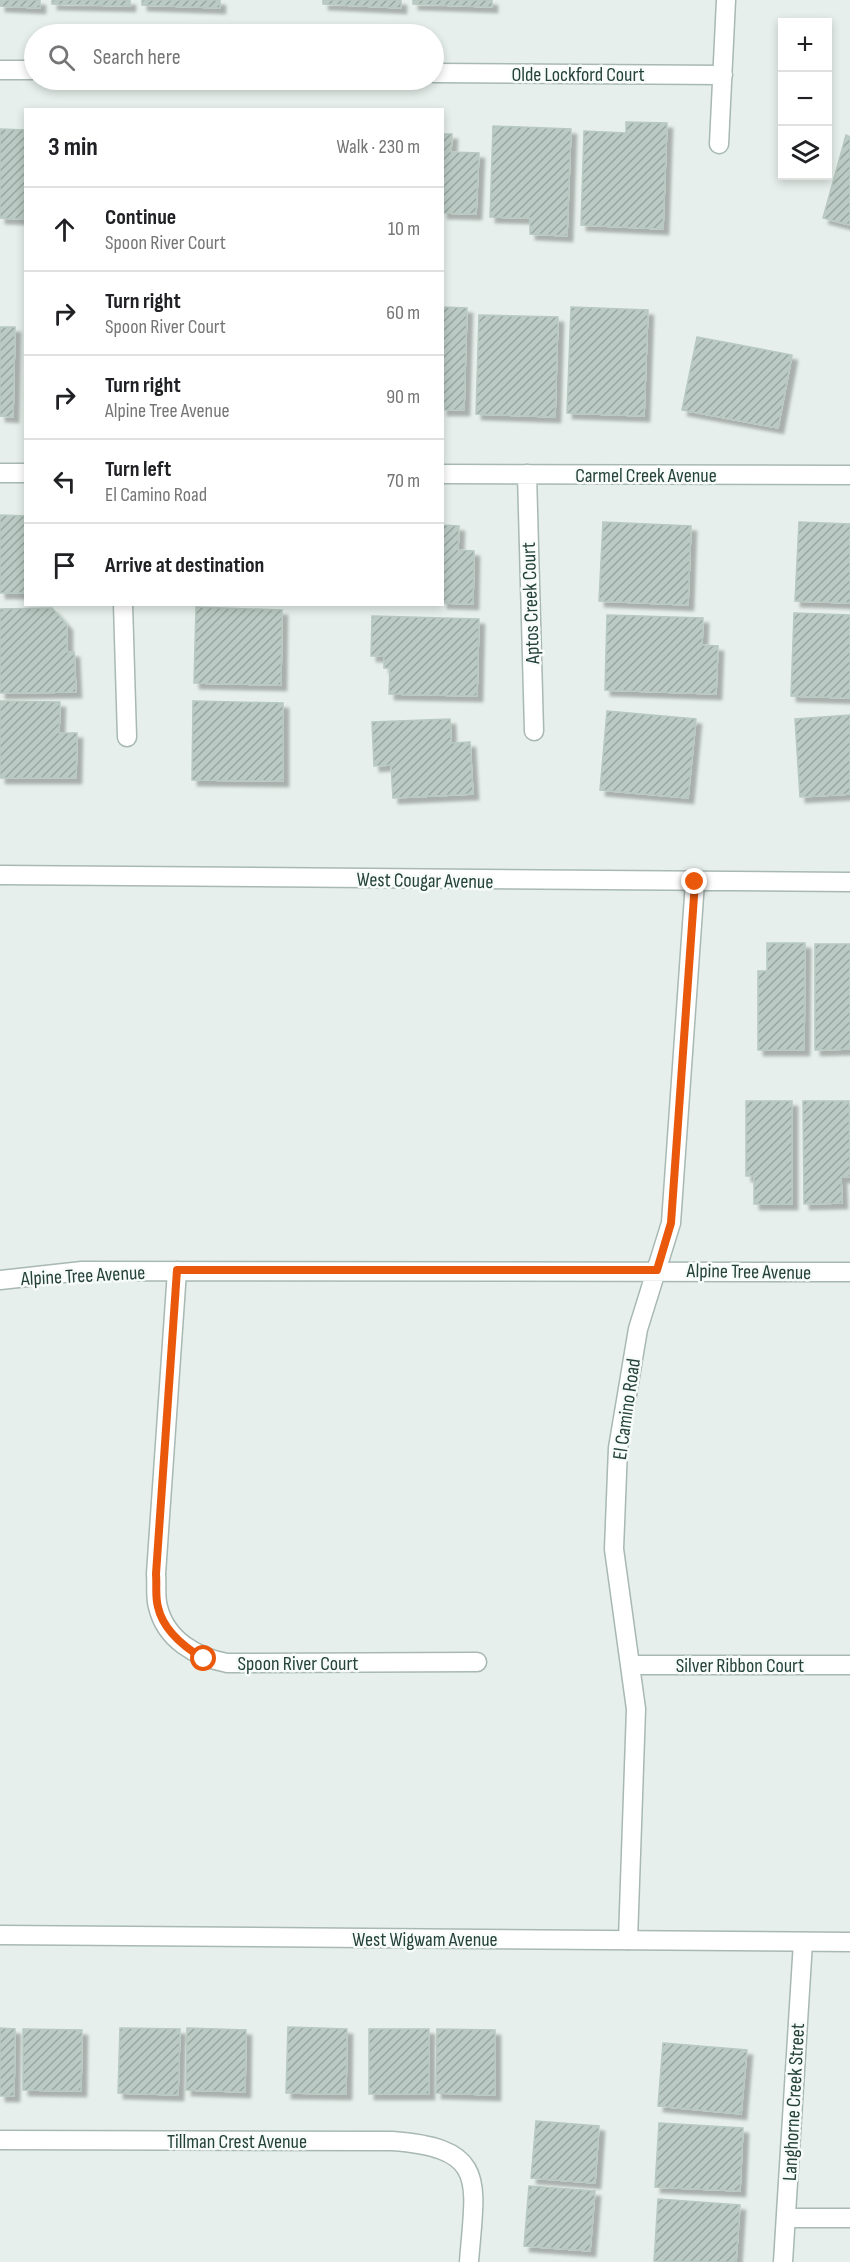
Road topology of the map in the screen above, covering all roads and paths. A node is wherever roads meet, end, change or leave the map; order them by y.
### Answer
1 (726, 0) edge
2 (0, 70) edge
3 (24, 70) edge
4 (444, 73) edge
5 (723, 75) junction
6 (719, 144) dead end
7 (0, 473) edge
8 (24, 473) edge
9 (444, 474) edge
10 (527, 474) junction
11 (850, 475) edge
12 (123, 606) edge
13 (534, 731) dead end
14 (127, 737) dead end
15 (0, 875) edge
16 (695, 882) junction
17 (850, 882) edge
18 (177, 1270) junction
19 (657, 1270) junction
20 (850, 1272) edge
21 (0, 1280) edge
22 (477, 1662) dead end
23 (630, 1665) junction
24 (850, 1665) edge
25 (0, 1935) edge
26 (628, 1940) junction
27 (803, 1942) junction
28 (850, 1942) edge
29 (0, 2140) edge
30 (786, 2218) junction
31 (850, 2218) edge
32 (469, 2262) edge
33 (783, 2262) edge

1 - 5 street
2 - 3 street
4 - 5 street, Olde Lockford Court
5 - 6 street
7 - 8 street
9 - 10 street, Carmel Creek Avenue
10 - 11 street, Carmel Creek Avenue
10 - 13 street, Aptos Creek Court
12 - 14 street
15 - 16 street, West Cougar Avenue
16 - 17 street, West Cougar Avenue
16 - 19 street, El Camino Road
18 - 19 street, Alpine Tree Avenue
18 - 21 street, Alpine Tree Avenue
18 - 22 street, Spoon River Court
19 - 20 street, Alpine Tree Avenue
19 - 23 street, El Camino Road
23 - 24 street, Silver Ribbon Court
23 - 26 street, El Camino Road
25 - 26 street, West Wigwam Avenue
26 - 27 street, West Wigwam Avenue
27 - 28 street, West Wigwam Avenue
27 - 30 street, Langhorne Creek Street
29 - 32 street, Tillman Crest Avenue
30 - 31 street
30 - 33 street, Langhorne Creek Street

